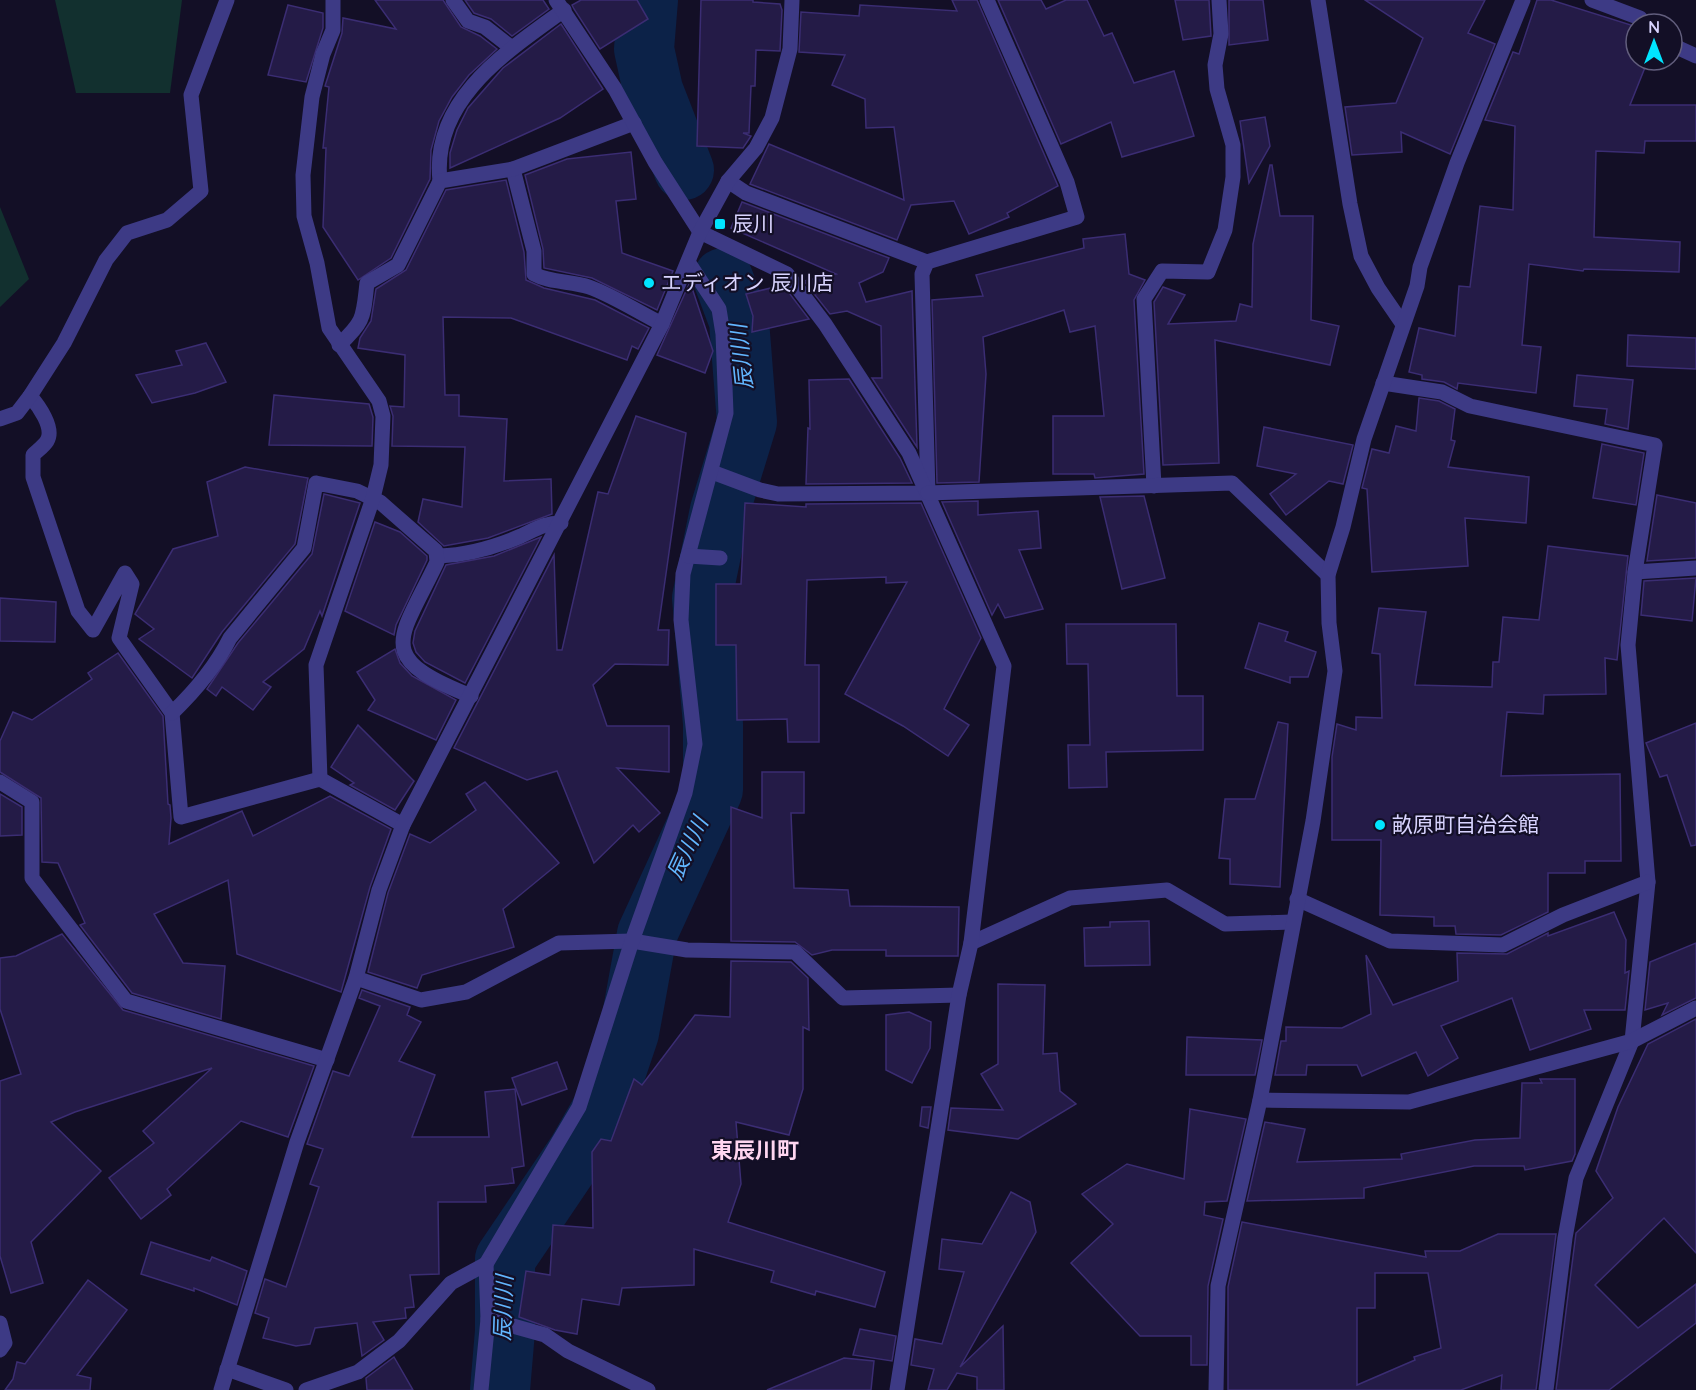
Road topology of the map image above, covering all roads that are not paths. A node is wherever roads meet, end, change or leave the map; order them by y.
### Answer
1 (227, 0) edge
2 (453, 0) edge
3 (792, 0) edge
4 (987, 0) edge
5 (1219, 0) edge
6 (1318, 0) edge
7 (1523, 0) edge
8 (1592, 0) edge
9 (335, 2) edge
10 (560, 5) edge
11 (1624, 12) edge
12 (512, 48) junction
13 (634, 123) junction
14 (513, 168) junction
15 (440, 181) junction
16 (728, 181) junction
17 (700, 232) junction
18 (688, 262) junction
19 (927, 262) junction
20 (1402, 323) junction
21 (662, 324) junction
22 (339, 345) junction
23 (1383, 383) junction
24 (30, 396) junction
25 (0, 419) edge
26 (712, 471) junction
27 (1154, 486) junction
28 (928, 493) junction
29 (373, 498) junction
30 (561, 523) junction
31 (439, 556) junction
32 (688, 556) junction
33 (720, 558) dead end
34 (1696, 568) edge
35 (1635, 572) junction
36 (1328, 576) junction
37 (471, 696) junction
38 (172, 713) junction
39 (320, 779) junction
40 (0, 782) edge
41 (403, 825) junction
42 (1648, 882) junction
43 (1297, 899) junction
44 (1292, 922) junction
45 (632, 941) junction
46 (971, 943) junction
47 (356, 978) junction
48 (960, 995) junction
49 (1696, 1008) edge
50 (1632, 1041) junction
51 (327, 1060) junction
52 (1260, 1100) junction
53 (486, 1264) junction
54 (488, 1319) junction
55 (0, 1323) edge
56 (0, 1350) edge
57 (227, 1369) junction
58 (221, 1390) edge
59 (286, 1390) edge
60 (306, 1390) edge
61 (481, 1390) edge
62 (648, 1390) edge
63 (897, 1390) edge
64 (1216, 1390) edge
65 (1546, 1390) edge

1 - 24 street
2 - 12 street
3 - 16 street
4 - 19 street
5 - 27 street
6 - 20 street
7 - 20 street
8 - 11 street
9 - 22 street
10 - 12 street
10 - 13 street
12 - 15 street
13 - 14 street
13 - 17 street
14 - 15 street
14 - 21 street
15 - 22 street
16 - 17 street
16 - 19 street
17 - 18 street
17 - 28 street
18 - 21 street
18 - 26 street
19 - 28 street
20 - 23 street
21 - 30 street
22 - 29 street
23 - 35 street
23 - 36 street
24 - 25 street
24 - 38 street
26 - 28 street
26 - 32 street
27 - 28 street
27 - 36 street
28 - 46 street
29 - 31 street
29 - 38 street
29 - 39 street
30 - 31 street
30 - 37 street
31 - 37 street
32 - 33 street
32 - 45 street
34 - 35 street
35 - 42 street
36 - 43 street
37 - 41 street
38 - 39 street
39 - 41 street
40 - 51 street
41 - 47 street
42 - 43 street
42 - 50 street
43 - 44 street
44 - 46 street
44 - 52 street
45 - 47 street
45 - 48 street
45 - 53 street
46 - 48 street
47 - 51 street
48 - 63 street
49 - 50 street
50 - 52 street
50 - 65 street
51 - 57 street
52 - 64 street
53 - 54 street
53 - 60 street
54 - 61 street
54 - 62 street
55 - 56 street
57 - 58 street
57 - 59 street

